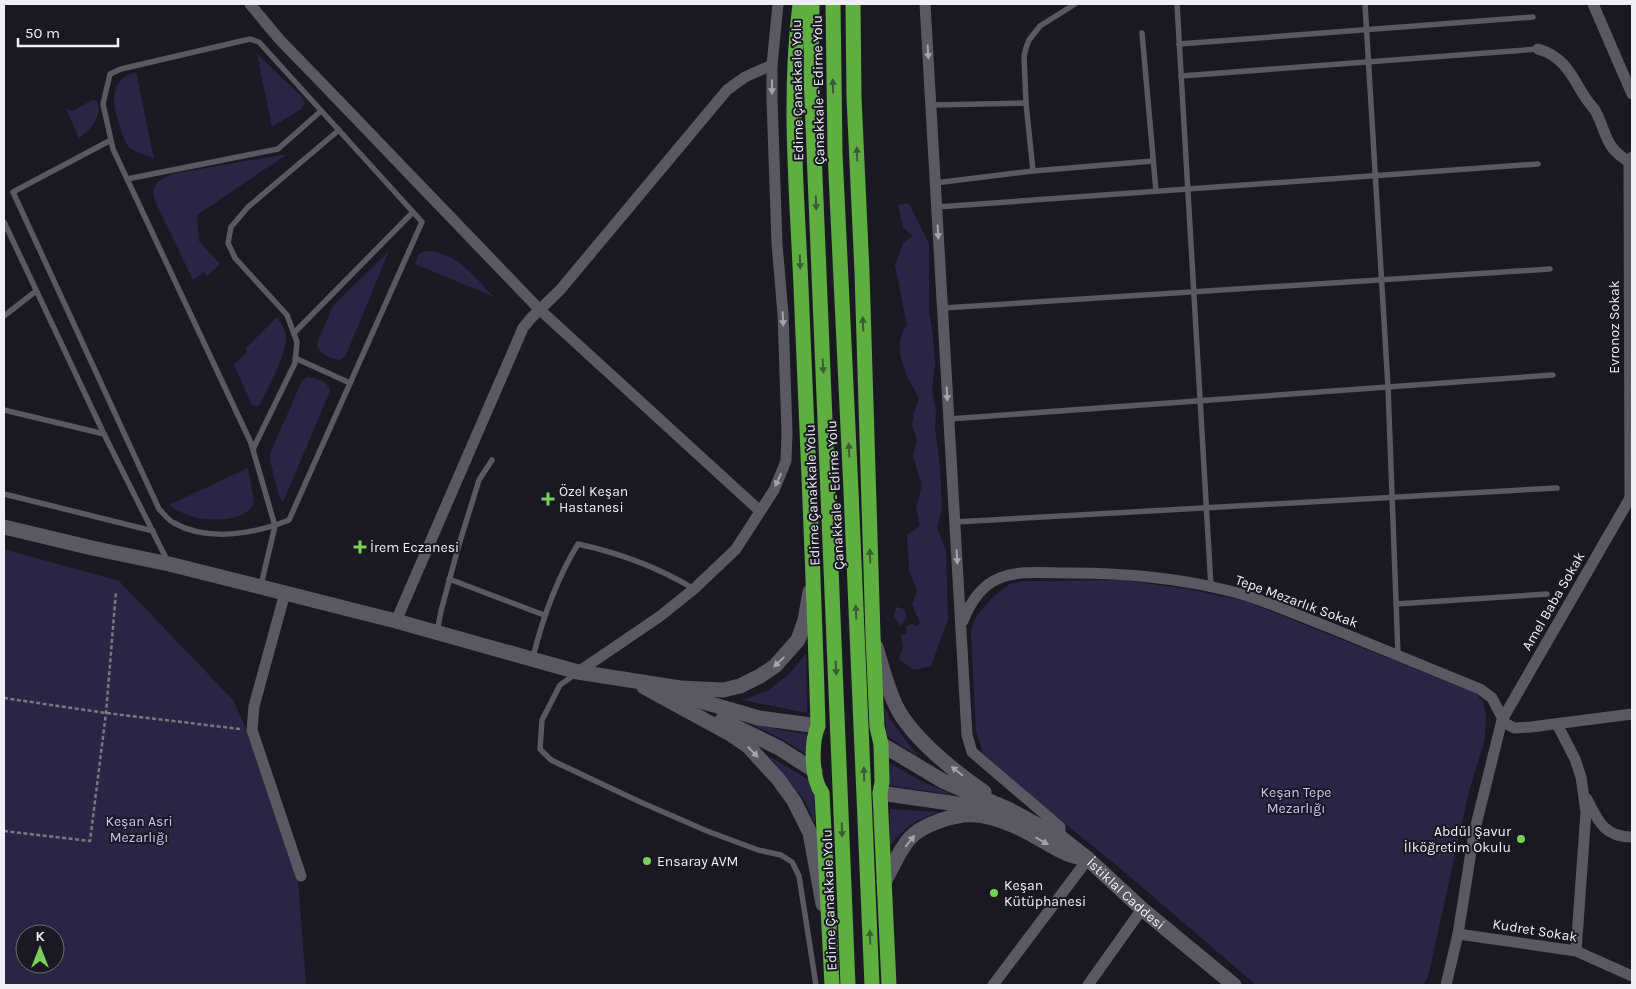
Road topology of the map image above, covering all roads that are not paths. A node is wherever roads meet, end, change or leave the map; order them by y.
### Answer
1 (250, 4) edge
2 (778, 4) edge
3 (800, 4) edge
4 (812, 4) edge
5 (832, 4) edge
6 (853, 4) edge
7 (925, 4) edge
8 (1075, 4) edge
9 (1176, 4) edge
10 (1365, 4) edge
11 (1593, 4) edge
12 (1533, 17) dead end
13 (1367, 30) junction
14 (1142, 33) dead end
15 (1179, 44) junction
16 (1538, 49) joint
17 (1369, 62) junction
18 (772, 65) junction
19 (1180, 76) junction
20 (1632, 94) edge
21 (1026, 103) junction
22 (931, 105) junction
23 (321, 111) junction
24 (339, 130) junction
25 (112, 140) junction
26 (1631, 159) edge
27 (1153, 161) junction
28 (1538, 164) dead end
29 (1033, 171) junction
30 (1375, 175) junction
31 (127, 179) junction
32 (935, 183) junction
33 (1187, 189) junction
34 (1156, 191) junction
35 (937, 208) junction
36 (413, 212) junction
37 (4, 222) edge
38 (1550, 269) dead end
39 (1631, 274) edge
40 (1381, 280) junction
41 (36, 291) junction
42 (1193, 292) junction
43 (943, 308) junction
44 (540, 309) junction
45 (4, 316) edge
46 (294, 333) junction
47 (295, 358) junction
48 (1553, 375) dead end
49 (350, 383) junction
50 (1388, 387) junction
51 (1199, 401) junction
52 (4, 410) edge
53 (949, 419) junction
54 (104, 434) junction
55 (253, 449) junction
56 (492, 460) dead end
57 (1557, 488) dead end
58 (4, 494) edge
59 (1392, 497) junction
60 (1631, 498) edge
61 (1206, 507) junction
62 (760, 511) junction
63 (955, 522) junction
64 (275, 526) junction
65 (4, 527) edge
66 (153, 531) junction
67 (169, 564) junction
68 (814, 570) junction
69 (450, 578) junction
70 (1211, 586) junction
71 (260, 587) junction
72 (694, 589) junction
73 (285, 593) junction
74 (1547, 594) dead end
75 (1396, 604) junction
76 (544, 615) junction
77 (396, 621) junction
78 (961, 624) junction
79 (437, 632) junction
80 (873, 636) junction
81 (1398, 655) junction
82 (532, 659) junction
83 (578, 672) junction
84 (636, 682) junction
85 (1632, 714) edge
86 (1502, 720) junction
87 (1557, 724) junction
88 (818, 726) junction
89 (876, 727) junction
90 (880, 744) junction
91 (815, 771) junction
92 (822, 793) junction
93 (880, 793) junction
94 (1584, 793) junction
95 (1010, 810) junction
96 (998, 821) junction
97 (1060, 836) junction
98 (1632, 837) edge
99 (1088, 859) junction
100 (301, 876) dead end
101 (884, 882) junction
102 (1142, 909) junction
103 (1458, 934) junction
104 (1576, 951) junction
105 (832, 958) junction
106 (1632, 976) edge
107 (1446, 983) edge
108 (816, 985) edge
109 (832, 985) edge
110 (848, 985) edge
111 (872, 985) edge
112 (888, 985) edge
113 (993, 985) edge
114 (1088, 985) edge
115 (1234, 985) edge

1 - 44 street
2 - 18 street
3 -> 68 highway
4 -> 110 highway, Edirne Çanakkale Yolu
111 -> 5 highway, Çanakkale - Edirne Yolu
80 -> 6 highway
7 -> 22 street
8 - 21 lane
9 - 15 lane
10 - 13 lane
11 - 20 street
12 - 13 lane
13 - 15 lane
13 - 17 lane
14 - 27 lane
15 - 19 lane
16 - 17 lane
16 - 26 street
17 - 19 lane
17 - 30 lane
18 - 44 street
18 -> 62 street
19 - 33 lane
21 - 22 lane
21 - 29 lane
22 - 32 street
23 - 24 lane
23 - 25 lane
23 - 31 lane
24 - 36 lane
24 - 46 lane
25 - 31 lane
25 - 64 lane
26 - 39 street, Evronoz Sokak
27 - 29 lane
27 - 34 lane
28 - 30 lane
29 - 32 lane
30 - 33 lane
30 - 40 lane
31 - 55 lane
32 - 35 street
33 - 34 lane
33 - 42 lane
34 - 35 lane
35 -> 43 street
36 - 46 lane
36 - 49 lane
37 - 41 lane
38 - 40 lane
39 - 60 street, Evronoz Sokak
40 - 42 lane
40 - 50 lane
41 - 45 lane
41 - 54 lane
42 - 43 lane
42 - 51 lane
43 -> 53 street
44 - 62 street
44 - 77 street
46 - 47 lane
47 - 49 lane
47 - 55 lane
48 - 50 lane
49 - 64 lane
50 - 51 lane
50 - 59 lane
51 - 53 lane
51 - 61 lane
52 - 54 lane
53 - 63 street
54 - 66 lane
55 - 64 lane
56 - 69 lane
57 - 59 lane
58 - 66 lane
59 - 61 lane
59 - 75 lane
60 - 86 street, Amel Baba Sokak
61 - 63 lane
61 - 70 lane
62 - 72 street
63 -> 78 street
64 - 71 lane
65 - 67 street
66 - 67 lane
67 - 71 street
68 -> 84 street
68 - 88 highway
69 - 76 lane
69 - 79 lane
70 - 78 street, Tepe Mezarlık Sokak
70 - 81 street, Tepe Mezarlık Sokak
71 - 73 street
72 - 76 lane
72 - 83 street
73 - 77 street
73 - 100 street
74 - 75 lane
75 - 81 lane
76 - 82 lane
77 - 79 street
78 - 97 street
79 - 82 street
80 - 89 highway
95 -> 80 street
81 - 86 street, Tepe Mezarlık Sokak
82 - 83 street
83 - 84 street
83 - 108 lane
84 - 88 street
84 - 91 street
84 -> 105 street
85 - 87 street
86 - 87 street
86 - 103 street, Amel Baba Sokak
87 - 94 street
88 - 89 highway
88 - 91 highway
89 - 90 highway
90 - 93 highway
90 - 95 street
91 - 92 highway
92 - 93 highway
92 - 105 highway
93 - 96 street
93 - 101 highway
94 - 98 street
94 - 104 street
95 - 97 street, İstiklal Caddesi
96 -> 99 street
101 -> 96 street
97 - 99 street, İstiklal Caddesi
99 - 102 street, İstiklal Caddesi
99 - 113 street
101 - 112 highway
102 - 114 street
102 - 115 street, İstiklal Caddesi
103 - 104 street, Kudret Sokak
103 - 107 street, Amel Baba Sokak
104 - 106 street, Kudret Sokak
105 - 109 highway

